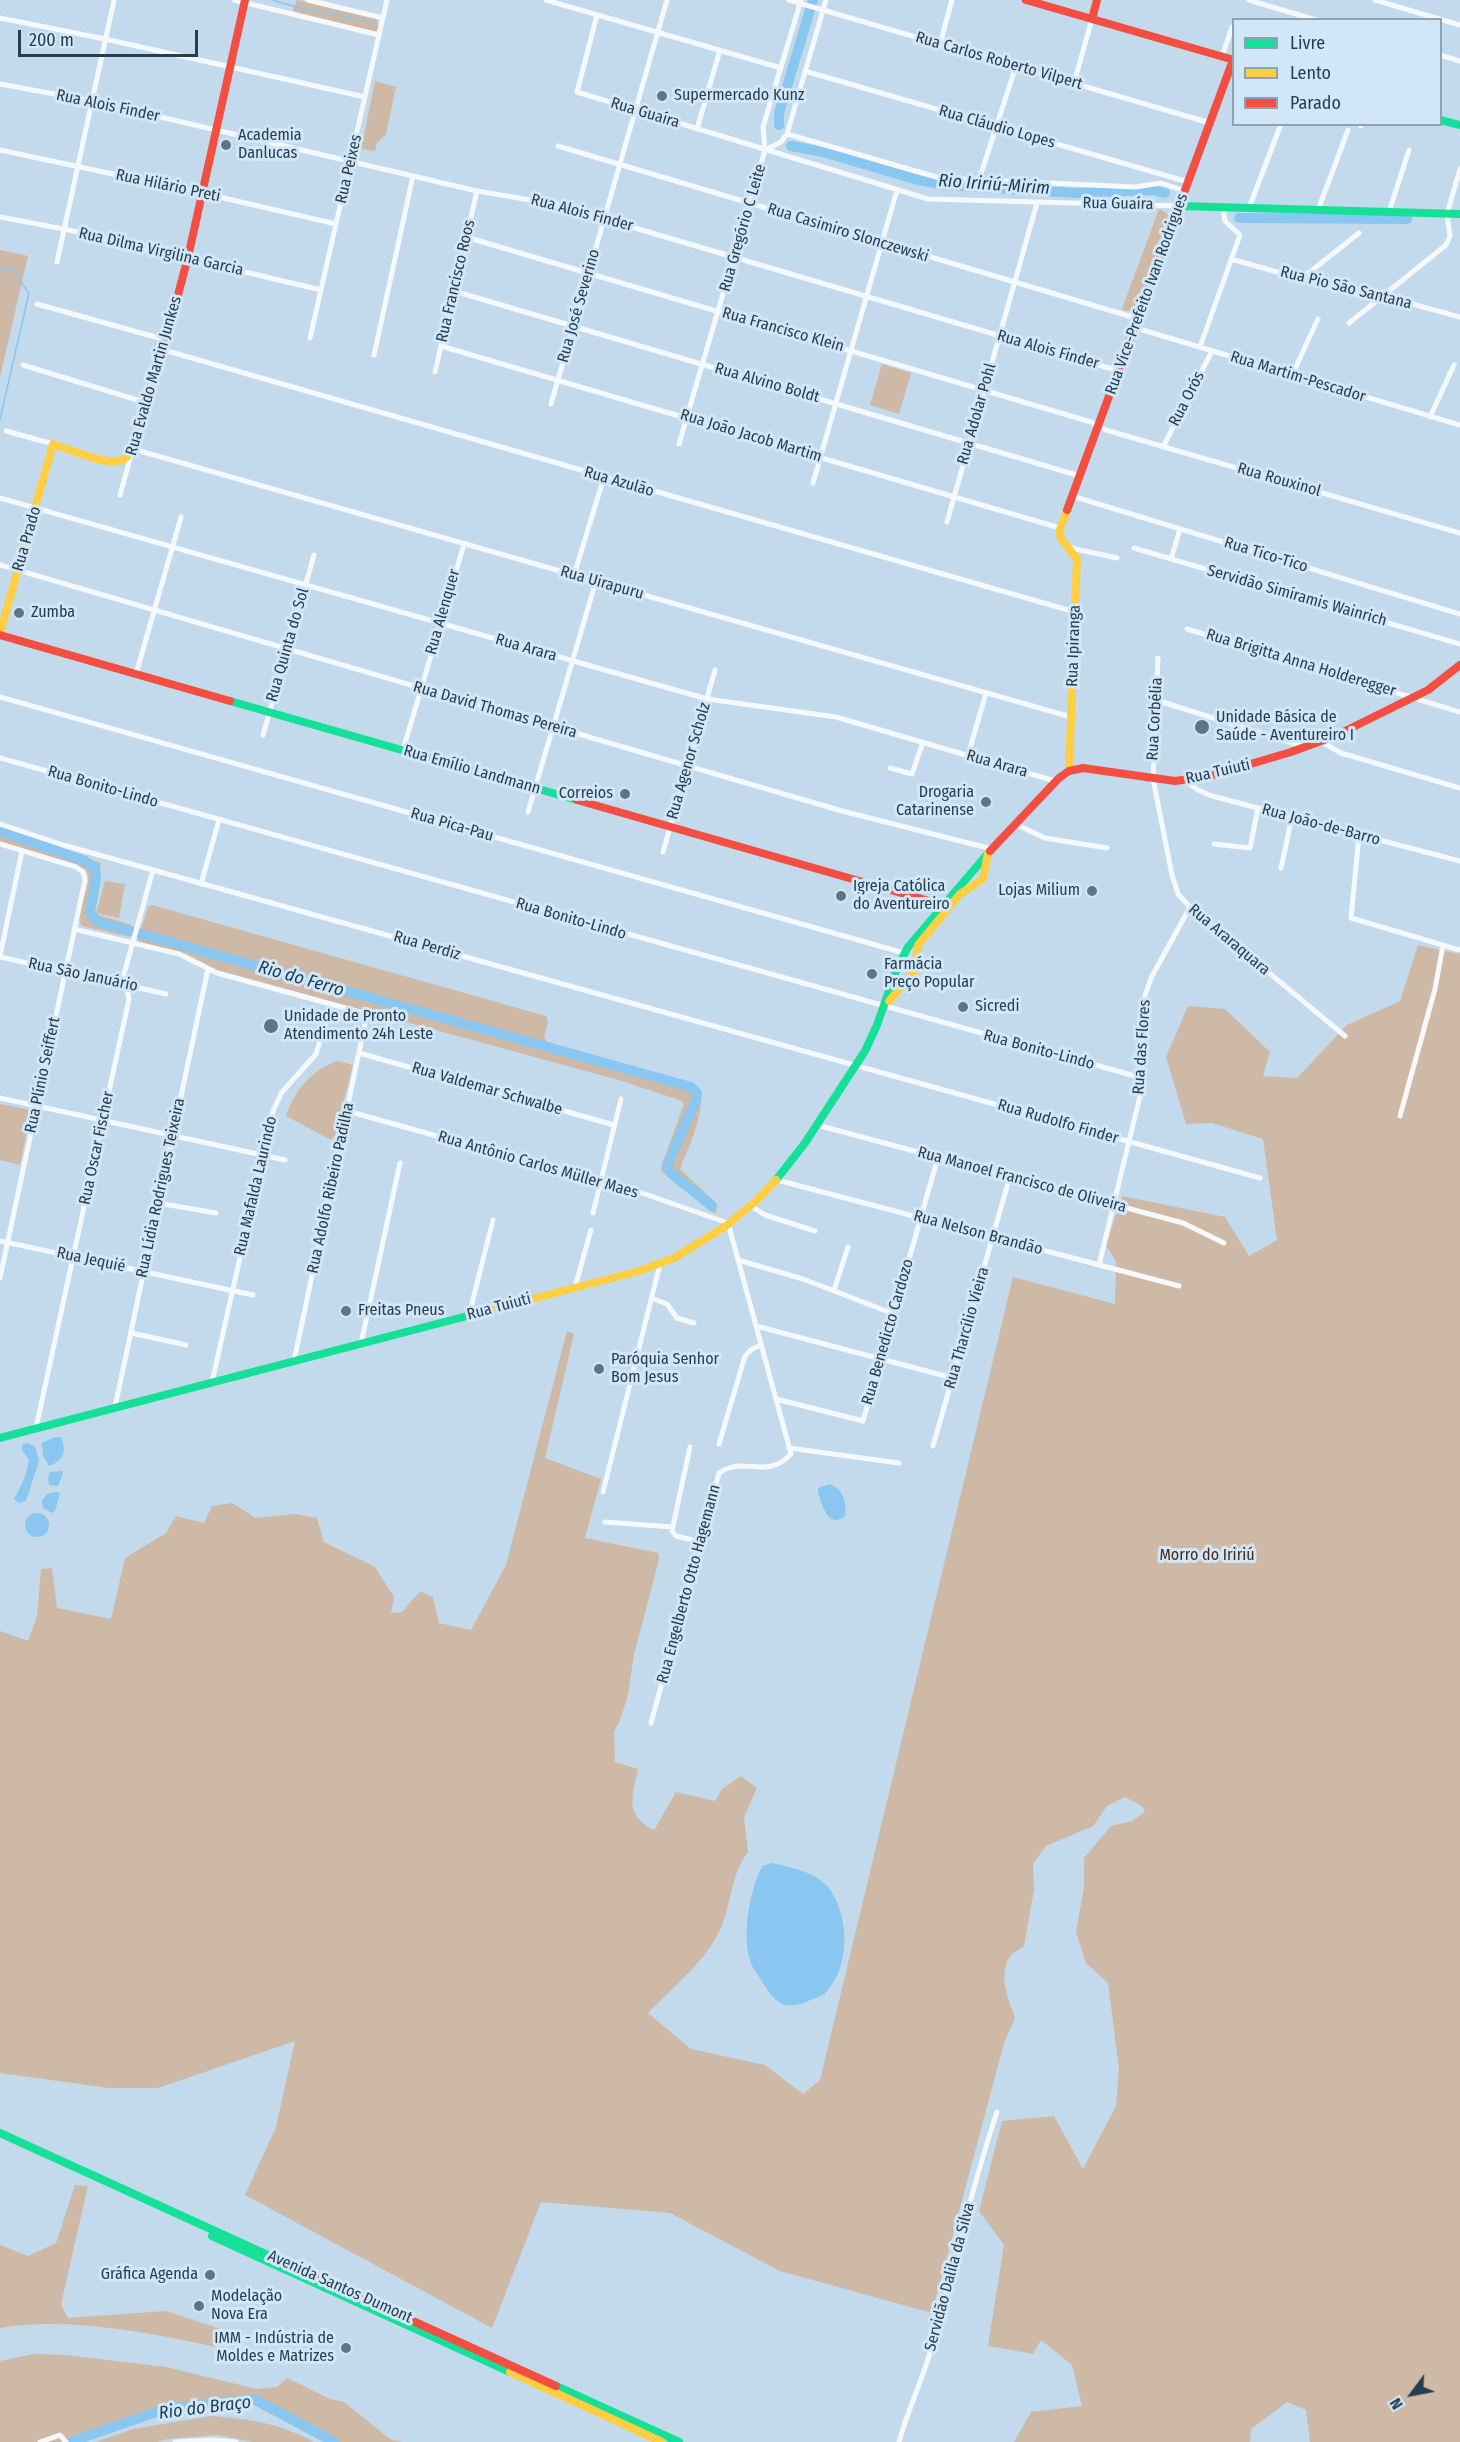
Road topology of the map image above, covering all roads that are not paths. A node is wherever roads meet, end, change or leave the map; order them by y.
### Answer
1 (114, 0) edge
2 (234, 0) edge
3 (308, 0) edge
4 (387, 0) edge
5 (546, 0) edge
6 (667, 0) edge
7 (789, 0) edge
8 (826, 0) edge
9 (952, 0) edge
10 (1026, 0) edge
11 (1097, 0) edge
12 (1249, 0) edge
13 (1375, 0) edge
14 (245, 1) edge
15 (802, 3) edge
16 (823, 10) junction
17 (597, 15) junction
18 (0, 18) edge
19 (383, 18) junction
20 (1309, 18) edge
21 (1436, 18) edge
22 (1092, 19) junction
23 (1442, 20) edge
24 (1460, 25) edge
25 (1232, 27) edge
26 (658, 33) junction
27 (379, 35) junction
28 (105, 39) junction
29 (940, 44) junction
30 (720, 51) junction
31 (1442, 56) edge
32 (1222, 57) junction
33 (1232, 60) edge
34 (1460, 61) edge
35 (1232, 63) edge
36 (1017, 66) junction
37 (230, 67) junction
38 (781, 68) junction
39 (805, 71) junction
40 (1074, 83) junction
41 (0, 84) edge
42 (365, 97) junction
43 (92, 101) junction
44 (636, 110) junction
45 (1442, 120) edge
46 (1210, 123) junction
47 (1460, 125) edge
48 (1280, 126) edge
49 (997, 127) junction
50 (697, 129) junction
51 (216, 130) junction
52 (1348, 130) dead end
53 (787, 134) junction
54 (558, 146) dead end
55 (0, 150) edge
56 (765, 150) junction
57 (1409, 150) dead end
58 (351, 161) junction
59 (620, 165) junction
60 (78, 166) junction
61 (1460, 169) edge
62 (413, 176) junction
63 (979, 180) junction
64 (1188, 182) junction
65 (897, 190) junction
66 (477, 191) junction
67 (1185, 192) junction
68 (202, 193) junction
69 (750, 203) junction
70 (1037, 203) junction
71 (1180, 206) junction
72 (1223, 207) junction
73 (1250, 208) junction
74 (1318, 210) junction
75 (1389, 212) junction
76 (1447, 214) junction
77 (1460, 214) edge
78 (0, 217) edge
79 (604, 218) junction
80 (336, 224) junction
81 (64, 229) junction
82 (1359, 232) dead end
83 (466, 237) junction
84 (882, 243) junction
85 (188, 257) junction
86 (734, 257) junction
87 (1231, 259) junction
88 (57, 262) dead end
89 (588, 273) junction
90 (1301, 279) junction
91 (1015, 282) junction
92 (321, 290) junction
93 (454, 291) junction
94 (1383, 296) junction
95 (867, 297) junction
96 (37, 304) dead end
97 (718, 311) junction
98 (1460, 317) edge
99 (1139, 319) junction
100 (1318, 319) dead end
101 (1349, 323) dead end
102 (573, 326) junction
103 (1136, 328) junction
104 (999, 336) junction
105 (310, 338) dead end
106 (166, 340) junction
107 (441, 346) junction
108 (1200, 347) junction
109 (164, 350) junction
110 (851, 350) junction
111 (1212, 351) junction
112 (374, 355) dead end
113 (702, 364) junction
114 (22, 365) dead end
115 (1454, 365) dead end
116 (1119, 371) junction
117 (435, 372) dead end
118 (1292, 375) junction
119 (558, 379) junction
120 (984, 390) junction
121 (147, 403) junction
122 (550, 404) dead end
123 (836, 404) junction
124 (687, 417) junction
125 (1430, 417) junction
126 (1099, 425) junction
127 (1460, 425) edge
128 (6, 431) dead end
129 (969, 443) junction
130 (53, 444) junction
131 (679, 444) dead end
132 (1163, 447) junction
133 (132, 451) junction
134 (821, 457) junction
135 (1080, 476) junction
136 (604, 477) junction
137 (813, 483) dead end
138 (120, 495) dead end
139 (1072, 496) junction
140 (954, 497) junction
141 (0, 498) edge
142 (35, 508) junction
143 (181, 518) dead end
144 (947, 522) dead end
145 (1060, 528) junction
146 (1180, 529) junction
147 (1460, 533) edge
148 (464, 544) junction
149 (172, 547) junction
150 (1071, 548) junction
151 (1134, 548) dead end
152 (314, 555) dead end
153 (1117, 558) dead end
154 (1171, 559) junction
155 (0, 565) edge
156 (18, 570) junction
157 (574, 575) junction
158 (596, 581) junction
159 (305, 585) junction
160 (154, 610) junction
161 (1075, 612) junction
162 (1460, 614) edge
163 (440, 623) junction
164 (1187, 629) dead end
165 (0, 634) edge
166 (1460, 644) edge
167 (287, 649) junction
168 (1158, 658) dead end
169 (573, 661) junction
170 (1460, 665) edge
171 (715, 670) dead end
172 (136, 674) junction
173 (421, 688) junction
174 (986, 693) junction
175 (0, 697) edge
176 (1415, 697) junction
177 (707, 699) junction
178 (1156, 700) junction
179 (269, 712) junction
180 (1460, 712) edge
181 (1071, 717) junction
182 (553, 727) junction
183 (263, 735) dead end
184 (923, 742) junction
185 (1322, 742) junction
186 (1306, 748) junction
187 (403, 750) junction
188 (968, 755) junction
189 (0, 758) edge
190 (688, 766) junction
191 (890, 768) dead end
192 (1070, 771) junction
193 (1153, 779) junction
194 (1055, 781) junction
195 (1185, 781) junction
196 (536, 788) junction
197 (1460, 788) edge
198 (1258, 808) junction
199 (528, 812) dead end
200 (1292, 817) junction
201 (219, 820) junction
202 (0, 824) edge
203 (1015, 824) junction
204 (670, 827) junction
205 (1359, 835) junction
206 (0, 844) edge
207 (1214, 844) dead end
208 (1107, 848) dead end
209 (22, 851) junction
210 (990, 851) junction
211 (663, 852) dead end
212 (1460, 861) edge
213 (1281, 868) dead end
214 (973, 869) junction
215 (153, 870) junction
216 (985, 876) junction
217 (201, 884) junction
218 (943, 905) junction
219 (1190, 907) junction
220 (74, 929) junction
221 (134, 940) junction
222 (1443, 945) junction
223 (1460, 950) edge
224 (904, 953) junction
225 (0, 956) edge
226 (208, 969) junction
227 (897, 969) junction
228 (65, 971) junction
229 (912, 975) junction
230 (125, 985) junction
231 (166, 994) dead end
232 (332, 1005) junction
233 (884, 1007) junction
234 (1346, 1036) dead end
235 (359, 1053) junction
236 (855, 1065) junction
237 (1142, 1078) junction
238 (0, 1098) edge
239 (621, 1099) dead end
240 (37, 1106) junction
241 (347, 1111) junction
242 (1400, 1116) dead end
243 (103, 1120) junction
244 (614, 1125) junction
245 (817, 1125) junction
246 (172, 1136) junction
247 (1129, 1142) junction
248 (262, 1155) junction
249 (938, 1157) junction
250 (285, 1160) dead end
251 (400, 1163) dead end
252 (1010, 1176) junction
253 (1260, 1178) dead end
254 (777, 1180) junction
255 (601, 1182) junction
256 (158, 1203) junction
257 (1114, 1204) junction
258 (751, 1206) junction
259 (593, 1213) dead end
260 (216, 1214) dead end
261 (921, 1218) junction
262 (493, 1220) dead end
263 (728, 1223) junction
264 (591, 1230) dead end
265 (815, 1231) dead end
266 (993, 1237) junction
267 (0, 1241) edge
268 (8, 1242) junction
269 (1224, 1243) dead end
270 (848, 1246) dead end
271 (73, 1256) junction
272 (738, 1260) junction
273 (660, 1264) junction
274 (1099, 1265) junction
275 (144, 1271) junction
276 (0, 1278) edge
277 (1179, 1286) dead end
278 (575, 1287) junction
279 (232, 1290) junction
280 (834, 1290) junction
281 (253, 1295) dead end
282 (651, 1298) junction
283 (894, 1314) junction
284 (469, 1315) junction
285 (694, 1323) dead end
286 (756, 1326) junction
287 (130, 1333) junction
288 (361, 1344) junction
289 (186, 1345) dead end
290 (761, 1345) junction
291 (880, 1359) junction
292 (294, 1361) junction
293 (953, 1378) junction
294 (212, 1382) junction
295 (776, 1399) junction
296 (115, 1407) junction
297 (36, 1428) junction
298 (0, 1438) edge
299 (719, 1444) dead end
300 (933, 1446) dead end
301 (690, 1447) dead end
302 (789, 1448) junction
303 (900, 1463) dead end
304 (603, 1492) dead end
305 (605, 1522) dead end
306 (672, 1527) junction
307 (701, 1542) junction
308 (651, 1723) dead end
309 (998, 2112) dead end
310 (0, 2133) edge
311 (0, 2139) edge
312 (66, 2440) edge
313 (213, 2441) edge
314 (40, 2442) edge
315 (175, 2442) edge
316 (236, 2442) edge
317 (662, 2442) edge
318 (679, 2442) edge
319 (899, 2442) edge

1 - 28 street
2 - 14 street
3 - 19 street
4 - 19 street, Rua Peixes
5 - 17 street
6 - 26 street, Rua José Severino
7 - 15 street, Rua Carlos Roberto Vilpert
8 - 16 street
9 - 29 street
10 - 22 main road
11 - 22 main road
12 - 20 street
13 - 21 street
14 - 27 street
14 - 37 main road, Rua Evaldo Martin Junkes
15 - 16 street, Rua Carlos Roberto Vilpert
15 - 38 street, Rua Gregório C Leite
16 - 29 street, Rua Carlos Roberto Vilpert
16 - 39 street
17 - 26 street
17 - 44 street, Rua Guaíra
18 - 28 street
19 - 27 street, Rua Peixes
22 - 32 main road
22 - 40 street
23 - 24 street
25 - 32 street
26 - 30 street
26 - 44 street, Rua José Severino
27 - 42 street, Rua Peixes
28 - 37 street
28 - 43 street
29 - 36 street, Rua Carlos Roberto Vilpert
30 - 38 street
30 - 50 street
31 - 34 street
32 - 33 main road
35 - 46 main road, Rua Vice-Prefeito Ivan Rodrigues
36 - 40 street, Rua Carlos Roberto Vilpert
36 - 49 street
37 - 42 street
37 - 51 main road, Rua Evaldo Martin Junkes
38 - 56 street, Rua Gregório C Leite
39 - 49 street, Rua Cláudio Lopes
39 - 53 street
40 - 46 street, Rua Carlos Roberto Vilpert
41 - 43 street, Rua Alois Finder
42 - 58 street, Rua Peixes
43 - 51 street, Rua Alois Finder
43 - 60 street
44 - 50 street, Rua Guaíra
44 - 59 street, Rua José Severino
45 - 47 main road
46 - 64 main road, Rua Vice-Prefeito Ivan Rodrigues
48 - 73 street
49 - 63 street
49 - 64 street, Rua Cláudio Lopes
50 - 56 street, Rua Guaíra
51 - 58 street, Rua Alois Finder
51 - 68 main road, Rua Evaldo Martin Junkes
52 - 74 street
53 - 56 street, Rua Gregório C Leite
53 - 63 street
54 - 59 street, Rua Casimiro Slonczewski
55 - 60 street, Rua Hilário Preti
56 - 65 street, Rua Guaíra
56 - 69 street, Rua Gregório C Leite
57 - 75 street
58 - 62 street, Rua Alois Finder
58 - 80 street, Rua Peixes
59 - 69 street, Rua Casimiro Slonczewski
59 - 79 street, Rua José Severino
60 - 68 street, Rua Hilário Preti
60 - 81 street
61 - 76 street
62 - 66 street, Rua Alois Finder
62 - 112 street
63 - 67 street
64 - 67 main road, Rua Vice-Prefeito Ivan Rodrigues
65 - 70 street, Rua Guaíra
65 - 84 street
66 - 79 street, Rua Alois Finder
66 - 83 street, Rua Francisco Roos
67 - 71 main road, Rua Vice-Prefeito Ivan Rodrigues
68 - 80 street, Rua Hilário Preti
68 - 85 main road, Rua Evaldo Martin Junkes
69 - 84 street, Rua Casimiro Slonczewski
69 - 86 street, Rua Gregório C Leite
70 - 71 street, Rua Guaíra
70 - 91 street, Rua Adolar Pohl
71 - 72 main road, Rua Guaíra
71 - 99 main road, Rua Vice-Prefeito Ivan Rodrigues
72 - 73 main road, Rua Guaíra
72 - 87 street
73 - 74 main road, Rua Guaíra
74 - 75 main road, Rua Guaíra
75 - 76 main road, Rua Guaíra
76 - 77 main road, Rua Guaíra
76 - 94 street
78 - 81 street, Rua Dilma Virgilina Garcia
79 - 86 street, Rua Alois Finder
79 - 89 street, Rua José Severino
80 - 92 street, Rua Peixes
81 - 85 street, Rua Dilma Virgilina Garcia
81 - 88 street
82 - 90 street
83 - 89 street, Rua Francisco Klein
83 - 93 street, Rua Francisco Roos
84 - 91 street, Rua Casimiro Slonczewski
84 - 95 street
85 - 92 street, Rua Dilma Virgilina Garcia
85 - 106 main road, Rua Evaldo Martin Junkes
86 - 95 street, Rua Alois Finder
86 - 97 street, Rua Gregório C Leite
87 - 90 street, Rua Pio São Santana
87 - 108 street
89 - 97 street, Rua Francisco Klein
89 - 102 street, Rua José Severino
90 - 94 street, Rua Pio São Santana
91 - 99 street, Rua Casimiro Slonczewski
91 - 104 street, Rua Adolar Pohl
92 - 105 street, Rua Peixes
93 - 102 street, Rua Alvino Boldt
93 - 107 street, Rua Francisco Roos
94 - 98 street, Rua Pio São Santana
94 - 101 street
95 - 104 street, Rua Alois Finder
95 - 110 street
96 - 106 street
97 - 110 street, Rua Francisco Klein
97 - 113 street, Rua Gregório C Leite
99 - 103 main road, Rua Vice-Prefeito Ivan Rodrigues
100 - 118 street
102 - 113 street, Rua Alvino Boldt
102 - 119 street, Rua José Severino
103 - 108 street, Rua Martim-Pescador
103 - 116 main road, Rua Vice-Prefeito Ivan Rodrigues
104 - 116 street, Rua Alois Finder
104 - 120 street, Rua Adolar Pohl
106 - 109 main road, Rua Evaldo Martin Junkes
107 - 117 street, Rua Francisco Roos
107 - 119 street, Rua João Jacob Martim
108 - 111 street, Rua Martim-Pescador
109 - 121 main road, Rua Evaldo Martin Junkes
109 - 136 street, Rua Azulão
110 - 120 street, Rua Francisco Klein
110 - 123 street
111 - 118 street, Rua Martim-Pescador
111 - 132 street, Rua Orós
113 - 123 street, Rua Alvino Boldt
113 - 124 street, Rua Gregório C Leite
114 - 121 street
115 - 125 street
116 - 126 main road, Rua Vice-Prefeito Ivan Rodrigues
118 - 125 street, Rua Martim-Pescador
119 - 122 street, Rua José Severino
119 - 124 street, Rua João Jacob Martim
120 - 126 street, Rua Francisco Klein
120 - 129 street, Rua Adolar Pohl
121 - 133 main road, Rua Evaldo Martin Junkes
123 - 129 street, Rua Alvino Boldt
123 - 134 street
124 - 131 street, Rua Gregório C Leite
124 - 134 street, Rua João Jacob Martim
125 - 127 street, Rua Martim-Pescador
126 - 132 street, Rua Rouxinol
126 - 135 main road, Rua Vice-Prefeito Ivan Rodrigues
128 - 130 street
129 - 135 street, Rua Alvino Boldt
129 - 140 street, Rua Adolar Pohl
130 - 133 main road
130 - 142 main road, Rua Prado
132 - 147 street, Rua Rouxinol
133 - 138 street, Rua Evaldo Martin Junkes
133 - 148 street, Rua Uirapuru
134 - 137 street
134 - 140 street, Rua João Jacob Martim
135 - 139 main road, Rua Vice-Prefeito Ivan Rodrigues
136 - 157 street
136 - 161 street, Rua Azulão
139 - 145 main road, Rua Vice-Prefeito Ivan Rodrigues
139 - 146 street, Rua Tico-Tico
140 - 144 street, Rua Adolar Pohl
140 - 145 street, Rua João Jacob Martim
141 - 142 street, Rua Arara
142 - 149 street, Rua Arara
142 - 156 main road, Rua Prado
143 - 149 street
145 - 150 main road, Rua Ipiranga
146 - 154 street
146 - 162 street, Rua Tico-Tico
148 - 157 street, Rua Uirapuru
148 - 163 street, Rua Alenquer
149 - 159 street, Rua Arara
149 - 160 street
150 - 153 street
150 - 161 main road, Rua Ipiranga
151 - 154 street, Servidão Simíramis Wainrich
152 - 159 street, Rua Quinta do Sol
154 - 166 street, Servidão Simíramis Wainrich
155 - 156 street, Rua David Thomas Pereira
156 - 160 street, Rua David Thomas Pereira
156 - 165 main road, Rua Prado
157 - 158 street, Rua Uirapuru
158 - 169 street
158 - 174 street, Rua Uirapuru
159 - 163 street, Rua Arara
159 - 167 street, Rua Quinta do Sol
160 - 167 street, Rua David Thomas Pereira
160 - 172 street
161 - 181 main road, Rua Ipiranga
163 - 169 street, Rua Arara
163 - 173 street, Rua Alenquer
164 - 176 street, Rua Brigitta Anna Holderegger
165 - 172 main road, Rua Emílio Landmann
167 - 173 street, Rua David Thomas Pereira
167 - 179 street, Rua Quinta do Sol
168 - 178 street, Rua Corbélia
169 - 177 street, Rua Arara
169 - 182 street
170 - 176 main road, Rua Tuiuti
171 - 177 street, Rua Agenor Scholz
172 - 179 main road, Rua Emílio Landmann
173 - 182 street, Rua David Thomas Pereira
173 - 187 street, Rua Alenquer
174 - 181 street, Rua Uirapuru
174 - 188 street
175 - 224 street, Rua Pica-Pau
176 - 180 street, Rua Brigitta Anna Holderegger
176 - 185 main road, Rua Tuiuti
177 - 184 street, Rua Arara
177 - 190 street, Rua Agenor Scholz
178 - 186 street
178 - 193 street, Rua Corbélia
179 - 183 street, Rua Quinta do Sol
179 - 187 main road, Rua Emílio Landmann
181 - 192 main road, Rua Ipiranga
182 - 190 street, Rua David Thomas Pereira
182 - 196 street
184 - 188 street, Rua Arara
184 - 191 street
185 - 186 main road, Rua Tuiuti
185 - 197 street
186 - 195 main road, Rua Tuiuti
187 - 196 main road, Rua Emílio Landmann
188 - 194 street, Rua Arara
189 - 201 street, Rua Bonito-Lindo
190 - 204 street, Rua Agenor Scholz
190 - 210 street, Rua David Thomas Pereira
192 - 193 main road, Rua Tuiuti
192 - 194 main road, Rua Tuiuti
193 - 195 main road, Rua Tuiuti
193 - 219 street, Rua Araraquara
194 - 203 main road, Rua Tuiuti
195 - 198 street, Rua João-de-Barro
196 - 199 street
196 - 204 main road, Rua Emílio Landmann
198 - 200 street, Rua João-de-Barro
198 - 207 street
200 - 205 street, Rua João-de-Barro
200 - 213 street
201 - 217 street
201 - 233 street, Rua Bonito-Lindo
202 - 215 street, Rua Perdiz
203 - 208 street
203 - 210 main road, Rua Tuiuti
204 - 211 street, Rua Agenor Scholz
204 - 218 main road, Rua Emílio Landmann
205 - 212 street, Rua João-de-Barro
205 - 222 street
206 - 209 street
209 - 220 street, Rua Plínio Seiffert
209 - 225 street
210 - 214 main road, Rua Tuiuti
210 - 216 main road
214 - 216 main road
214 - 218 main road, Rua Tuiuti
215 - 217 street, Rua Perdiz
215 - 221 street, Rua Oscar Fischer
216 - 229 main road
217 - 236 street, Rua Perdiz
218 - 224 main road, Rua Tuiuti
219 - 234 street, Rua Araraquara
219 - 237 street, Rua das Flores
220 - 221 street
220 - 228 street, Rua Plínio Seiffert
221 - 226 street
221 - 230 street, Rua Oscar Fischer
222 - 223 street
222 - 242 street
224 - 227 main road, Rua Tuiuti
225 - 228 street, Rua São Januário
226 - 232 street
226 - 246 street, Rua Lídia Rodrigues Teixeira
227 - 229 main road
227 - 233 main road, Rua Tuiuti
228 - 230 street, Rua São Januário
228 - 240 street, Rua Plínio Seiffert
229 - 233 main road, Rua Tuiuti
230 - 231 street, Rua São Januário
230 - 243 street, Rua Oscar Fischer
232 - 235 street, Rua Adolfo Ribeiro Padilha
232 - 248 street, Rua Mafalda Laurindo
233 - 236 main road, Rua Tuiuti
233 - 237 street, Rua Bonito-Lindo
235 - 241 street, Rua Adolfo Ribeiro Padilha
235 - 244 street, Rua Valdemar Schwalbe
236 - 245 main road, Rua Tuiuti
236 - 247 street, Rua Rudolfo Finder
237 - 247 street, Rua das Flores
238 - 240 street
239 - 244 street
240 - 243 street
240 - 268 street, Rua Plínio Seiffert
241 - 255 street, Rua Antônio Carlos Müller Maes
241 - 292 street, Rua Adolfo Ribeiro Padilha
243 - 246 street
243 - 271 street, Rua Oscar Fischer
244 - 255 street
245 - 249 street, Rua Manoel Francisco de Oliveira
245 - 254 main road, Rua Tuiuti
246 - 248 street
246 - 256 street, Rua Lídia Rodrigues Teixeira
247 - 253 street, Rua Rudolfo Finder
247 - 257 street, Rua das Flores
248 - 250 street
248 - 279 street, Rua Mafalda Laurindo
249 - 252 street, Rua Manoel Francisco de Oliveira
249 - 261 street, Rua Benedicto Cardozo
251 - 288 street
252 - 257 street, Rua Manoel Francisco de Oliveira
252 - 266 street, Rua Tharcílio Vieira
254 - 258 main road, Rua Tuiuti
254 - 261 street, Rua Nelson Brandão
255 - 259 street
255 - 263 street, Rua Antônio Carlos Müller Maes
256 - 260 street
256 - 275 street, Rua Lídia Rodrigues Teixeira
257 - 269 street, Rua Manoel Francisco de Oliveira
257 - 274 street, Rua das Flores
258 - 263 main road, Rua Tuiuti
258 - 265 street
261 - 266 street, Rua Nelson Brandão
261 - 283 street, Rua Benedicto Cardozo
262 - 284 street
263 - 272 street
263 - 273 main road, Rua Tuiuti
264 - 278 street
266 - 274 street, Rua Nelson Brandão
266 - 293 street, Rua Tharcílio Vieira
267 - 268 street, Rua Jequié
268 - 271 street, Rua Jequié
268 - 276 street, Rua Plínio Seiffert
270 - 280 street
271 - 275 street, Rua Jequié
271 - 297 street, Rua Oscar Fischer
272 - 280 street
272 - 286 street
273 - 278 main road, Rua Tuiuti
273 - 282 street
274 - 277 street, Rua Nelson Brandão
275 - 279 street, Rua Jequié
275 - 287 street, Rua Lídia Rodrigues Teixeira
278 - 284 main road, Rua Tuiuti
279 - 281 street, Rua Jequié
279 - 294 street, Rua Mafalda Laurindo
280 - 283 street
282 - 285 street
282 - 304 street
283 - 291 street, Rua Benedicto Cardozo
284 - 288 main road, Rua Tuiuti
286 - 290 street
286 - 291 street
287 - 289 street
287 - 296 street, Rua Lídia Rodrigues Teixeira
288 - 292 main road, Rua Tuiuti
290 - 295 street
290 - 299 street
291 - 293 street
291 - 295 street, Rua Benedicto Cardozo
292 - 294 main road, Rua Tuiuti
293 - 300 street, Rua Tharcílio Vieira
294 - 296 main road, Rua Tuiuti
295 - 302 street
296 - 297 main road, Rua Tuiuti
297 - 298 main road, Rua Tuiuti
301 - 306 street
302 - 303 street
302 - 307 street, Rua Engelberto Otto Hagemann
305 - 306 street
306 - 307 street
307 - 308 street, Rua Engelberto Otto Hagemann
309 - 319 street, Servidão Dalila da Silva
310 - 318 main road, Avenida Santos Dumont
311 - 317 main road, Avenida Santos Dumont
312 - 314 street
313 - 315 street
313 - 316 street

